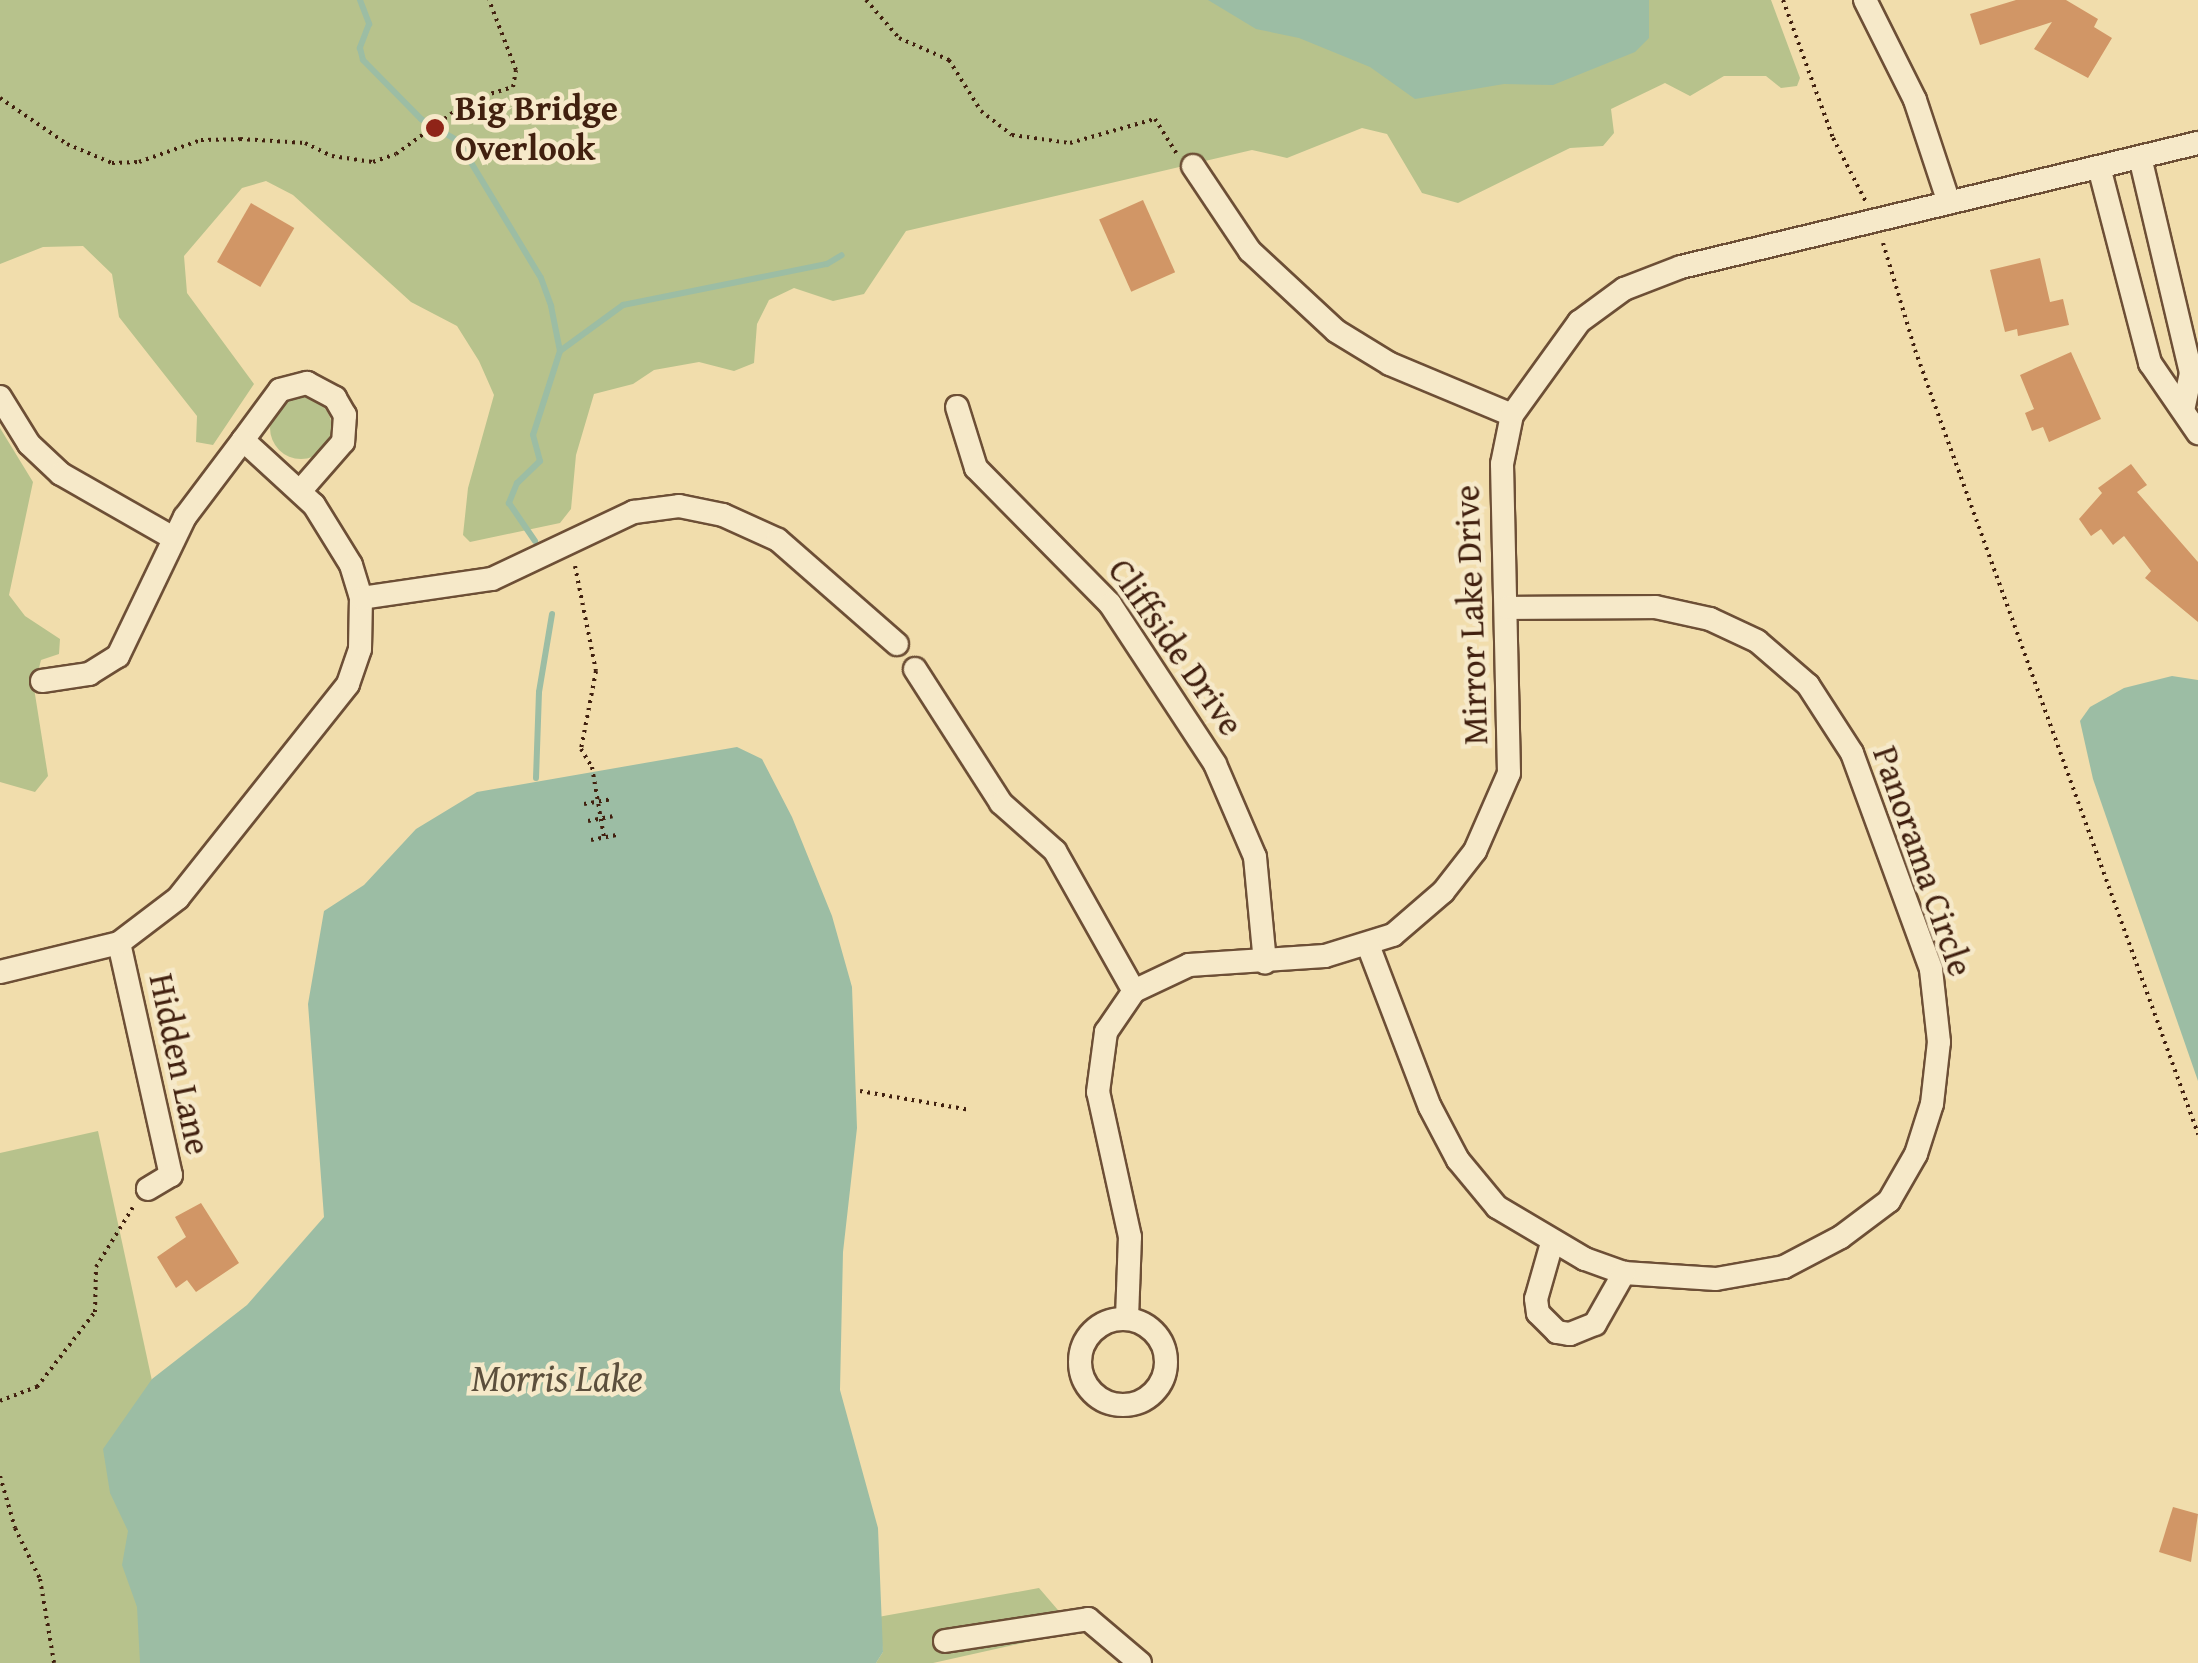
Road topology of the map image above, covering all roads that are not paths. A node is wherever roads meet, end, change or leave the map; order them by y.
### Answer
1 (1865, 0) edge
2 (2198, 143) edge
3 (2140, 157) junction
4 (2098, 167) junction
5 (1194, 168) road end
6 (1949, 203) junction
7 (2176, 304) junction
8 (2136, 314) junction
9 (0, 396) edge
10 (2184, 406) junction
11 (957, 408) dead end
12 (1512, 415) junction
13 (2198, 433) edge
14 (243, 440) junction
15 (301, 490) junction
16 (172, 538) junction
17 (361, 598) junction
18 (1506, 608) junction
19 (897, 644) dead end
20 (916, 669) dead end
21 (42, 681) dead end
22 (118, 943) junction
23 (1368, 945) junction
24 (1266, 963) junction
25 (0, 972) edge
26 (1134, 990) junction
27 (148, 1190) road end
28 (1552, 1243) junction
29 (1624, 1273) junction
30 (1127, 1318) dead end
31 (945, 1641) dead end
32 (1140, 1663) edge

1 - 6 street
2 - 3 street, Mirror Lake Drive
3 - 4 street, Mirror Lake Drive
3 - 7 street
4 - 6 street, Mirror Lake Drive
4 - 8 street
5 - 12 street
6 - 12 street, Mirror Lake Drive
7 - 8 street
7 - 10 street
8 - 10 street
9 - 16 street
10 - 13 street
11 - 24 street, Cliffside Drive
12 - 18 street, Mirror Lake Drive
14 - 15 street
14 - 15 street
14 - 16 street
15 - 17 street
16 - 21 street
17 - 19 street
17 - 22 street
18 - 23 street, Mirror Lake Drive
18 - 29 street, Panorama Circle
20 - 26 street
22 - 25 street
22 - 27 street, Hidden Lane
23 - 24 street, Mirror Lake Drive
23 - 28 street, Panorama Circle
24 - 26 street, Mirror Lake Drive
26 - 30 street
28 - 29 street, Panorama Circle
28 - 29 street
31 - 32 street

